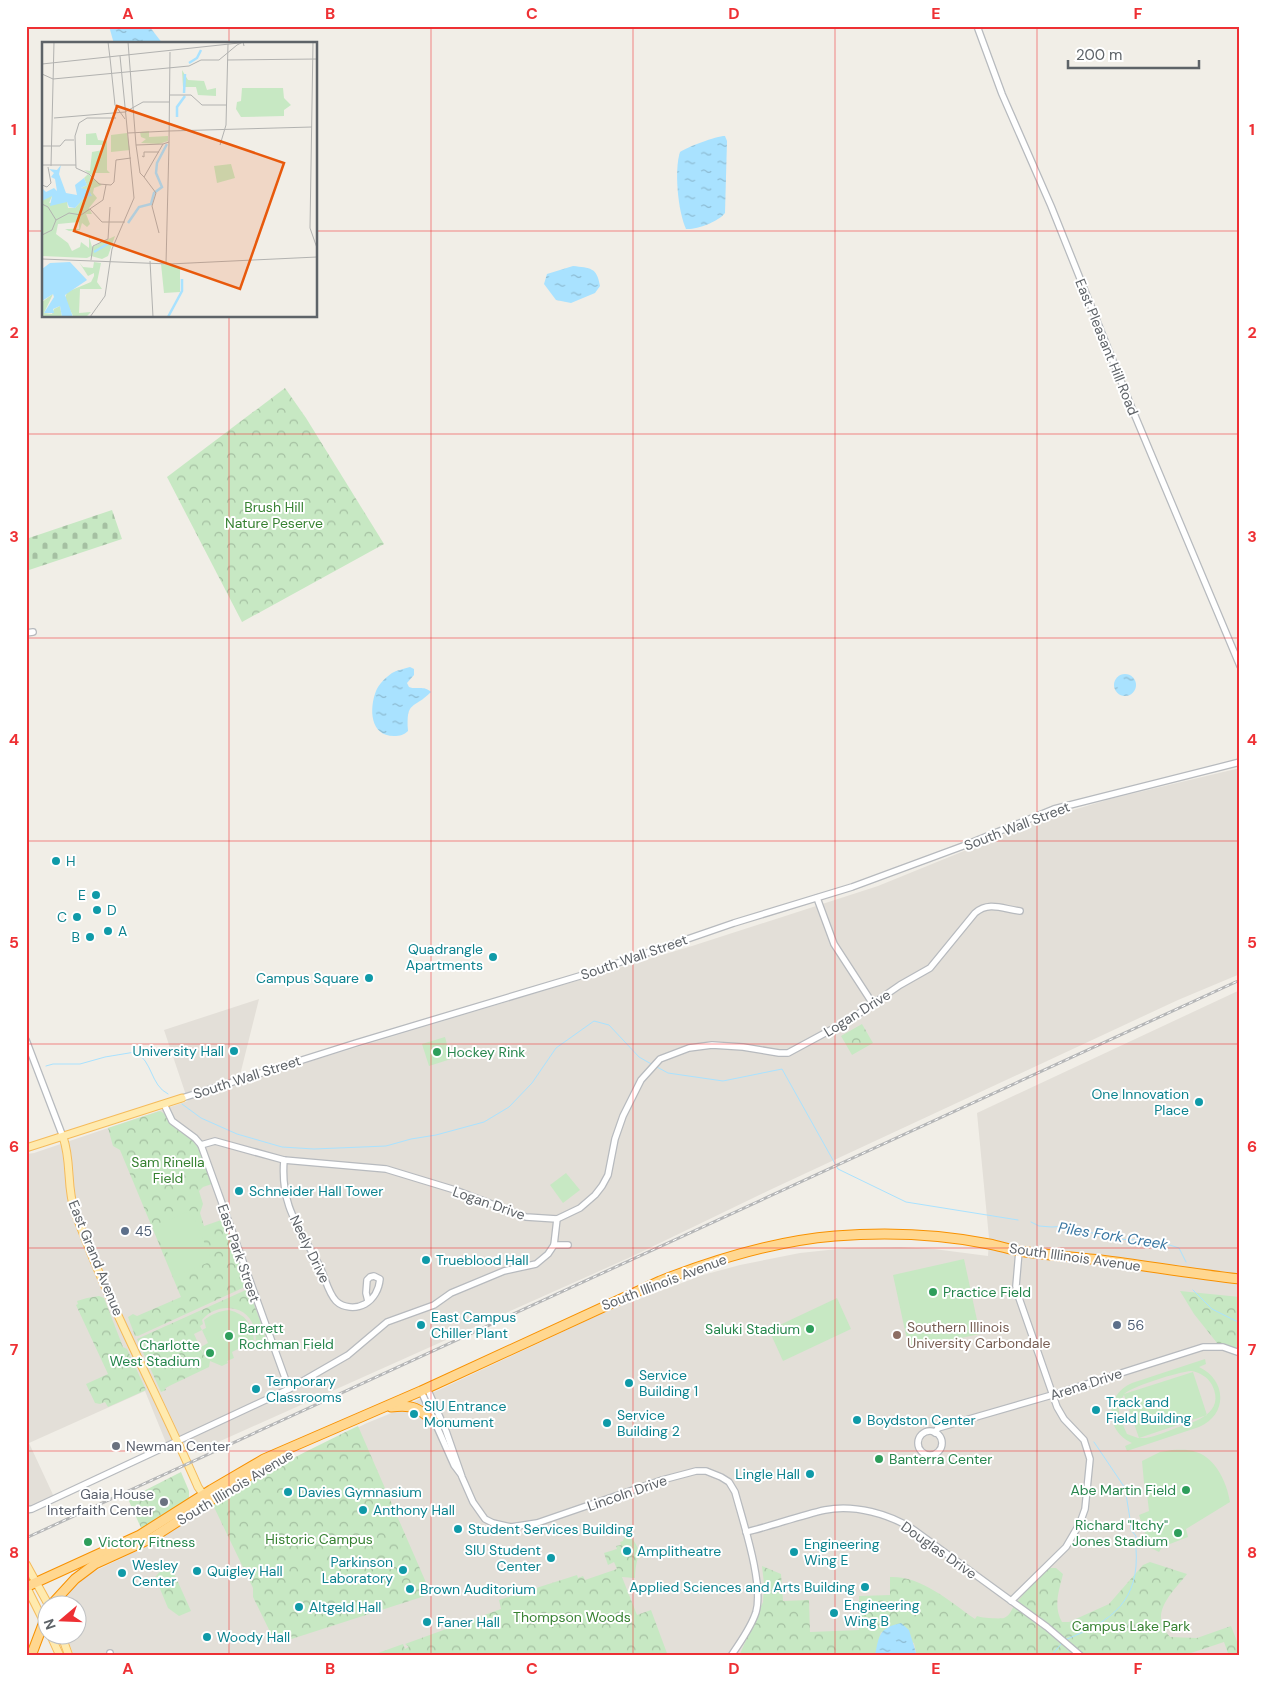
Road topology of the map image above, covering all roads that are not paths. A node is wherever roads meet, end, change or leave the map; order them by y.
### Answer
1 (977, 26) edge
2 (1240, 666) edge
3 (1240, 762) edge
4 (817, 898) junction
5 (1020, 911) dead end
6 (873, 1004) junction
7 (26, 1040) edge
8 (182, 1098) joint
9 (164, 1104) junction
10 (63, 1137) junction
11 (201, 1145) junction
12 (26, 1148) edge
13 (284, 1160) junction
14 (557, 1219) junction
15 (554, 1245) junction
16 (568, 1245) dead end
17 (1019, 1251) junction
18 (1240, 1279) edge
19 (368, 1301) dead end
20 (1240, 1352) edge
21 (289, 1389) junction
22 (424, 1389) junction
23 (1052, 1395) junction
24 (379, 1409) junction
25 (435, 1423) junction
26 (935, 1432) junction
27 (177, 1441) junction
28 (462, 1477) junction
29 (206, 1498) junction
30 (26, 1510) edge
31 (746, 1532) junction
32 (26, 1564) edge
33 (37, 1582) junction
34 (26, 1586) edge
35 (44, 1594) edge
36 (60, 1594) edge
37 (1011, 1601) junction
38 (38, 1611) edge
39 (38, 1636) edge
40 (55, 1644) edge
41 (65, 1644) edge
42 (31, 1656) edge
43 (60, 1656) edge
44 (69, 1656) edge
45 (732, 1656) edge
46 (1081, 1656) edge

1 - 2 street, East Pleasant Hill Road
3 - 4 street, South Wall Street
4 - 6 street
4 - 8 street, South Wall Street
5 - 6 street, Logan Drive
6 - 14 street, Logan Drive
7 - 10 street, East Grand Avenue
8 - 9 main road, South Wall Street
9 - 10 main road, South Wall Street
9 - 11 street
10 - 12 main road, South Wall Street
10 - 27 main road, East Grand Avenue
11 - 13 street, Logan Drive
11 - 21 street, East Park Street
13 - 14 street, Logan Drive
13 - 19 street, Neely Drive
14 - 15 street
15 - 16 street
15 - 21 street
17 - 18 highway, South Illinois Avenue
17 - 22 highway, South Illinois Avenue
17 - 23 street
20 - 23 street, Arena Drive
21 - 27 street
22 - 24 highway, South Illinois Avenue
22 - 25 street
22 - 28 street, Lincoln Drive
23 - 26 street, Arena Drive
23 - 37 street
24 - 25 highway
24 - 29 highway, South Illinois Avenue
25 - 28 street
26 - 26 street, Arena Drive
27 - 29 main road, East Grand Avenue
27 - 30 street
28 - 31 street, Lincoln Drive
29 - 33 highway, South Illinois Avenue
29 - 36 highway, South Illinois Avenue
31 - 37 street, Douglas Drive
31 - 45 street, Lincoln Drive
32 - 33 main road
33 - 34 highway, South Illinois Avenue
33 - 35 main road
34 - 38 main road
37 - 46 street, Douglas Drive
39 - 42 highway
40 - 43 main road
41 - 44 main road

